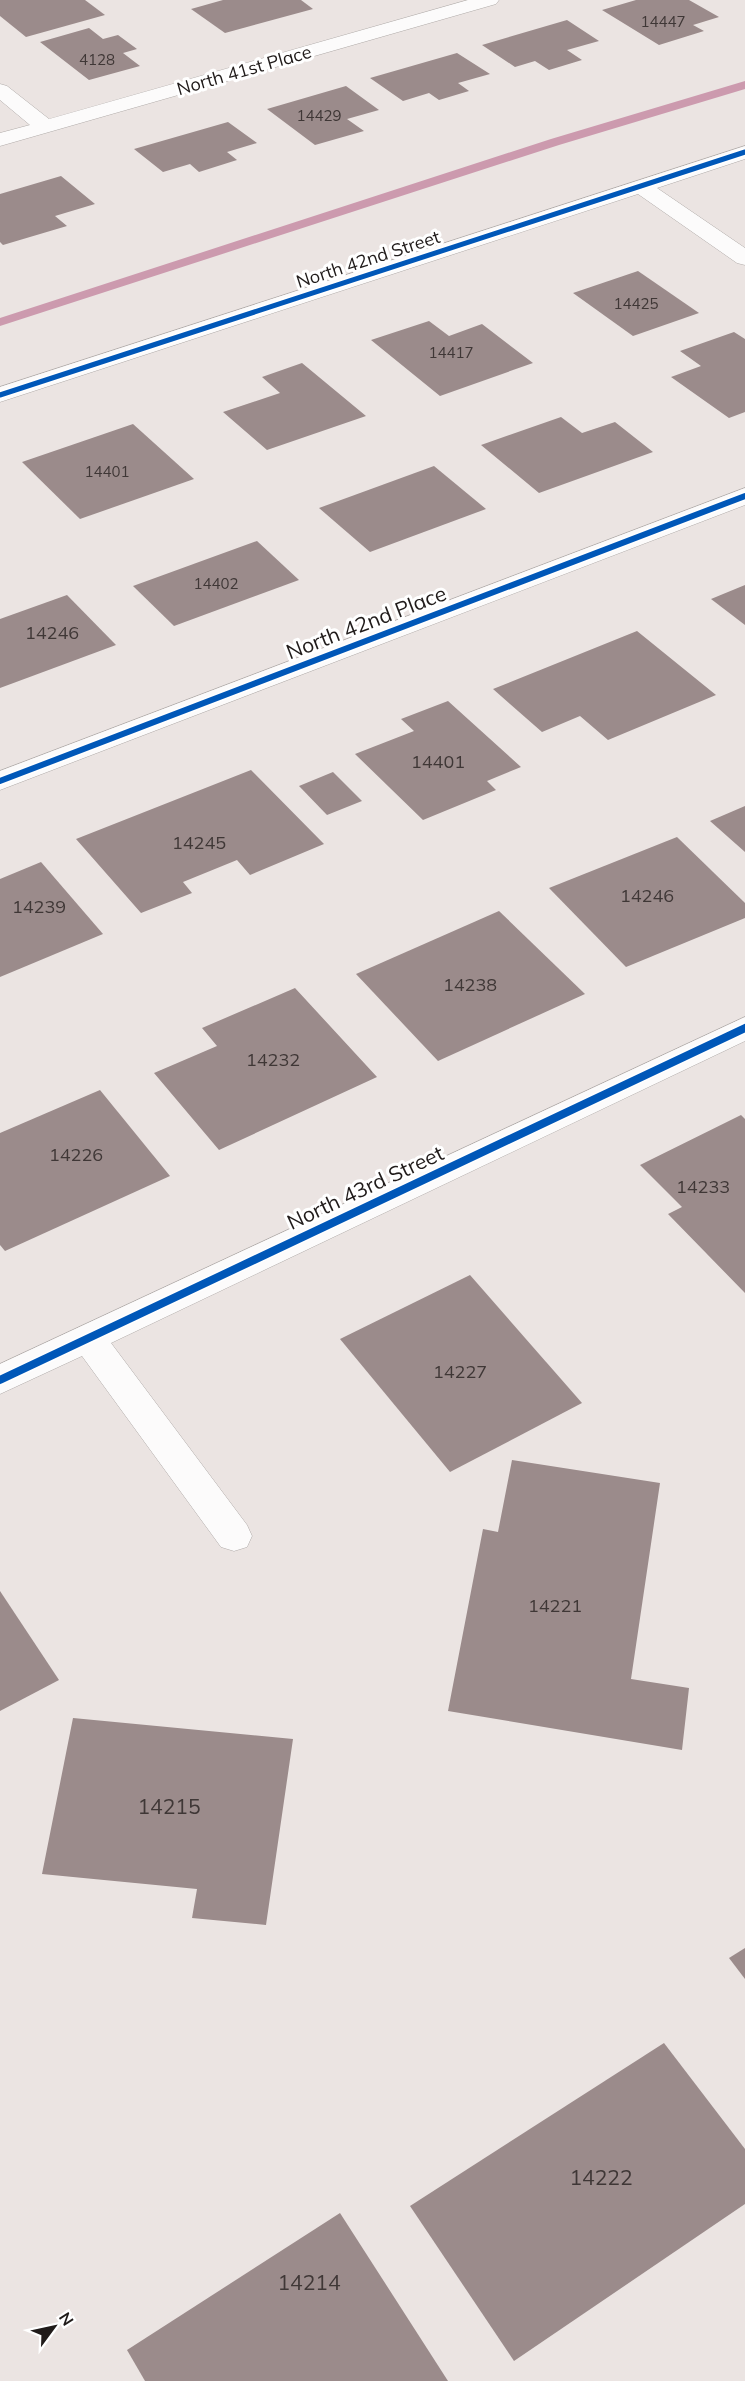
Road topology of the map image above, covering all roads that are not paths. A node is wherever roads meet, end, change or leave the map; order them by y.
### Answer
1 (489, 0) edge
2 (0, 90) edge
3 (46, 127) junction
4 (0, 140) edge
5 (745, 152) edge
6 (639, 185) junction
7 (745, 258) edge
8 (0, 395) edge
9 (745, 496) edge
10 (0, 781) edge
11 (745, 1028) edge
12 (88, 1338) junction
13 (0, 1380) edge
14 (234, 1536) dead end

1 - 3 street, North 41st Place
2 - 3 street
3 - 4 street, North 41st Place
5 - 6 street, North 42nd Street
6 - 7 street
6 - 8 street, North 42nd Street
9 - 10 street, North 42nd Place
11 - 12 street, North 43rd Street
12 - 13 street, North 43rd Street
12 - 14 street

